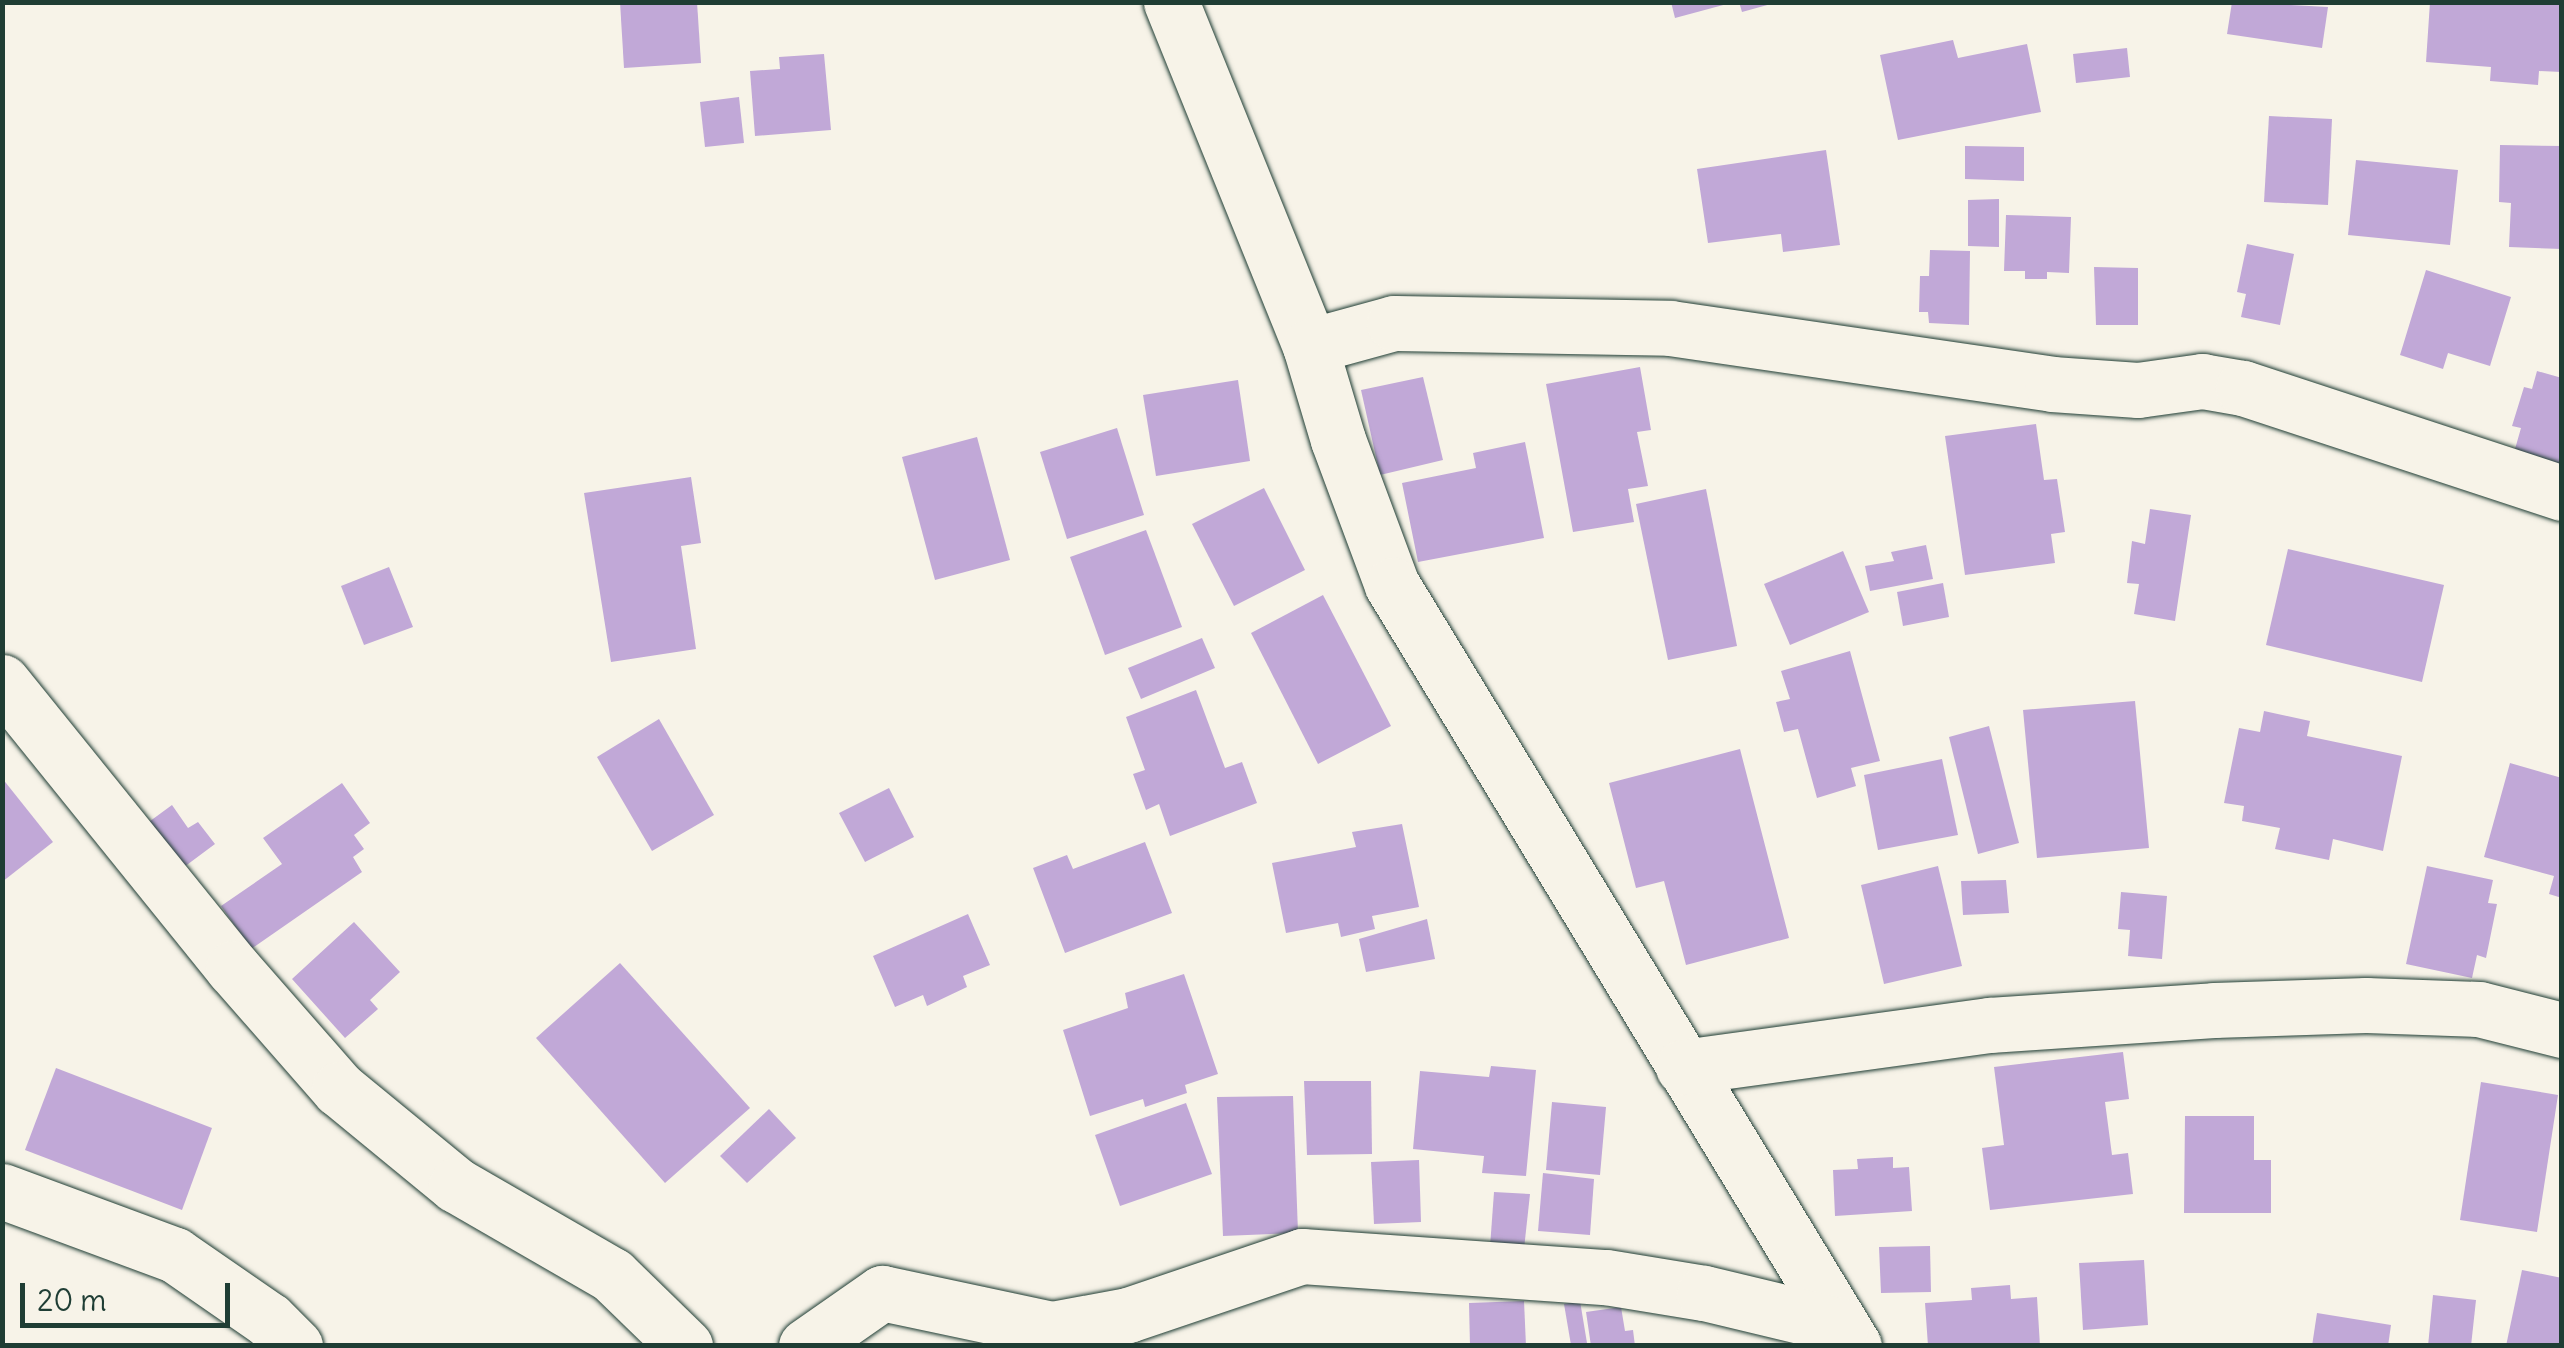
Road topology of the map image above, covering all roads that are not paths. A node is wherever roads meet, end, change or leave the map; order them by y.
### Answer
1 (1171, 2) edge
2 (1310, 346) junction
3 (2562, 493) edge
4 (2, 682) edge
5 (2562, 1030) edge
6 (1683, 1067) junction
7 (2, 1190) edge
8 (1847, 1336) edge
9 (296, 1346) edge
10 (685, 1346) edge
11 (806, 1346) edge

1 - 2 street
2 - 3 street
2 - 6 street
4 - 10 street
5 - 6 street
6 - 8 street
7 - 9 street
8 - 11 street

